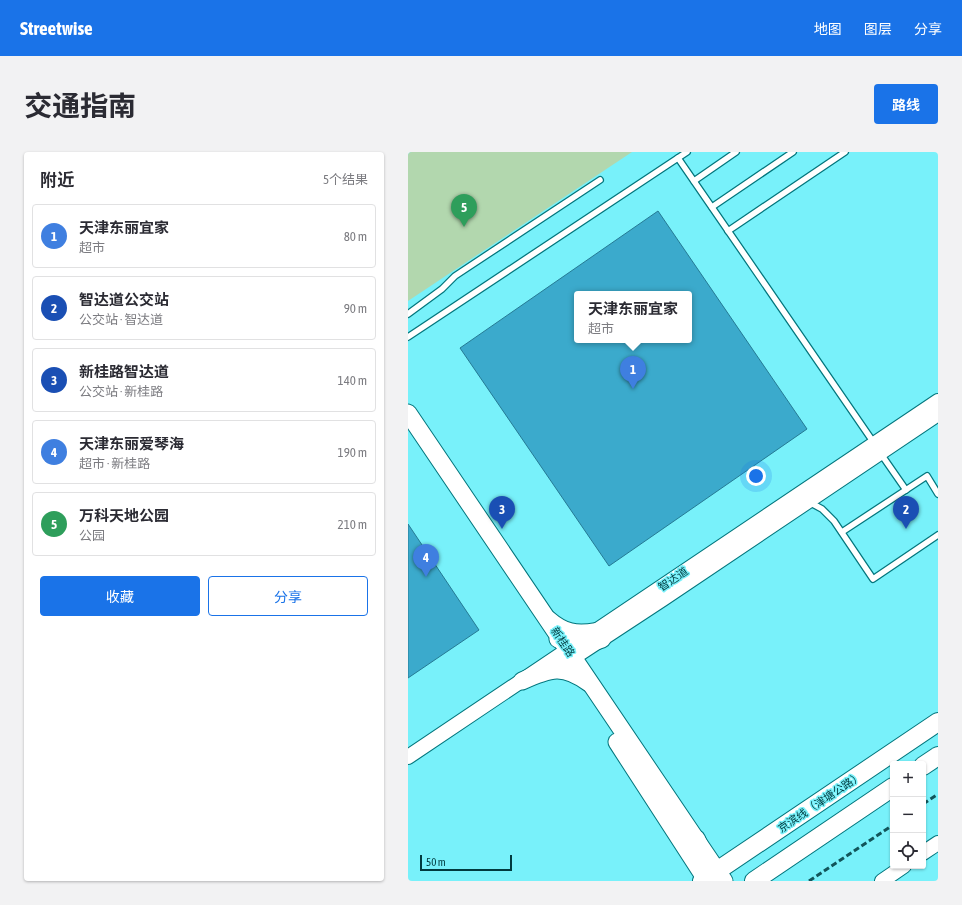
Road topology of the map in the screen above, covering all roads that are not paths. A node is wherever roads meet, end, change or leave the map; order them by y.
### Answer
1 (687, 152) edge
2 (736, 152) edge
3 (793, 152) edge
4 (845, 152) edge
5 (678, 158) junction
6 (600, 180) dead end
7 (694, 181) junction
8 (712, 207) junction
9 (728, 231) junction
10 (408, 314) edge
11 (408, 337) edge
12 (937, 407) edge
13 (408, 413) edge
14 (408, 432) edge
15 (877, 448) junction
16 (906, 490) junction
17 (938, 494) edge
18 (807, 501) junction
19 (842, 532) junction
20 (938, 535) edge
21 (540, 618) junction
22 (600, 635) junction
23 (566, 657) junction
24 (522, 681) joint
25 (938, 722) edge
26 (938, 756) edge
27 (408, 757) edge
28 (926, 764) edge
29 (408, 768) edge
30 (890, 789) edge
31 (696, 839) joint
32 (938, 843) edge
33 (926, 851) edge
34 (900, 869) edge
35 (711, 878) edge
36 (754, 881) edge
37 (882, 881) edge

1 - 5 lane
2 - 7 lane
3 - 8 lane
4 - 9 lane
5 - 7 lane
5 - 11 lane
6 - 10 lane
7 - 8 lane
8 - 9 lane
9 - 15 lane
12 - 15 street, 智达道
13 - 21 main road, 新桂路
14 - 21 main road, 新桂路
15 - 16 lane
15 - 18 street, 智达道
15 - 22 street, 智达道
16 - 17 lane
16 - 19 lane
18 - 19 lane
18 - 22 street, 智达道
19 - 20 lane
21 - 22 street
21 - 23 main road, 新桂路
22 - 23 main road
23 - 24 main road
23 - 29 street
23 - 31 main road
23 - 35 main road, 新桂路
24 - 27 street
25 - 35 highway, 京滨线（津塘公路）
26 - 28 highway
30 - 36 highway
31 - 35 highway
32 - 33 street
34 - 37 street

